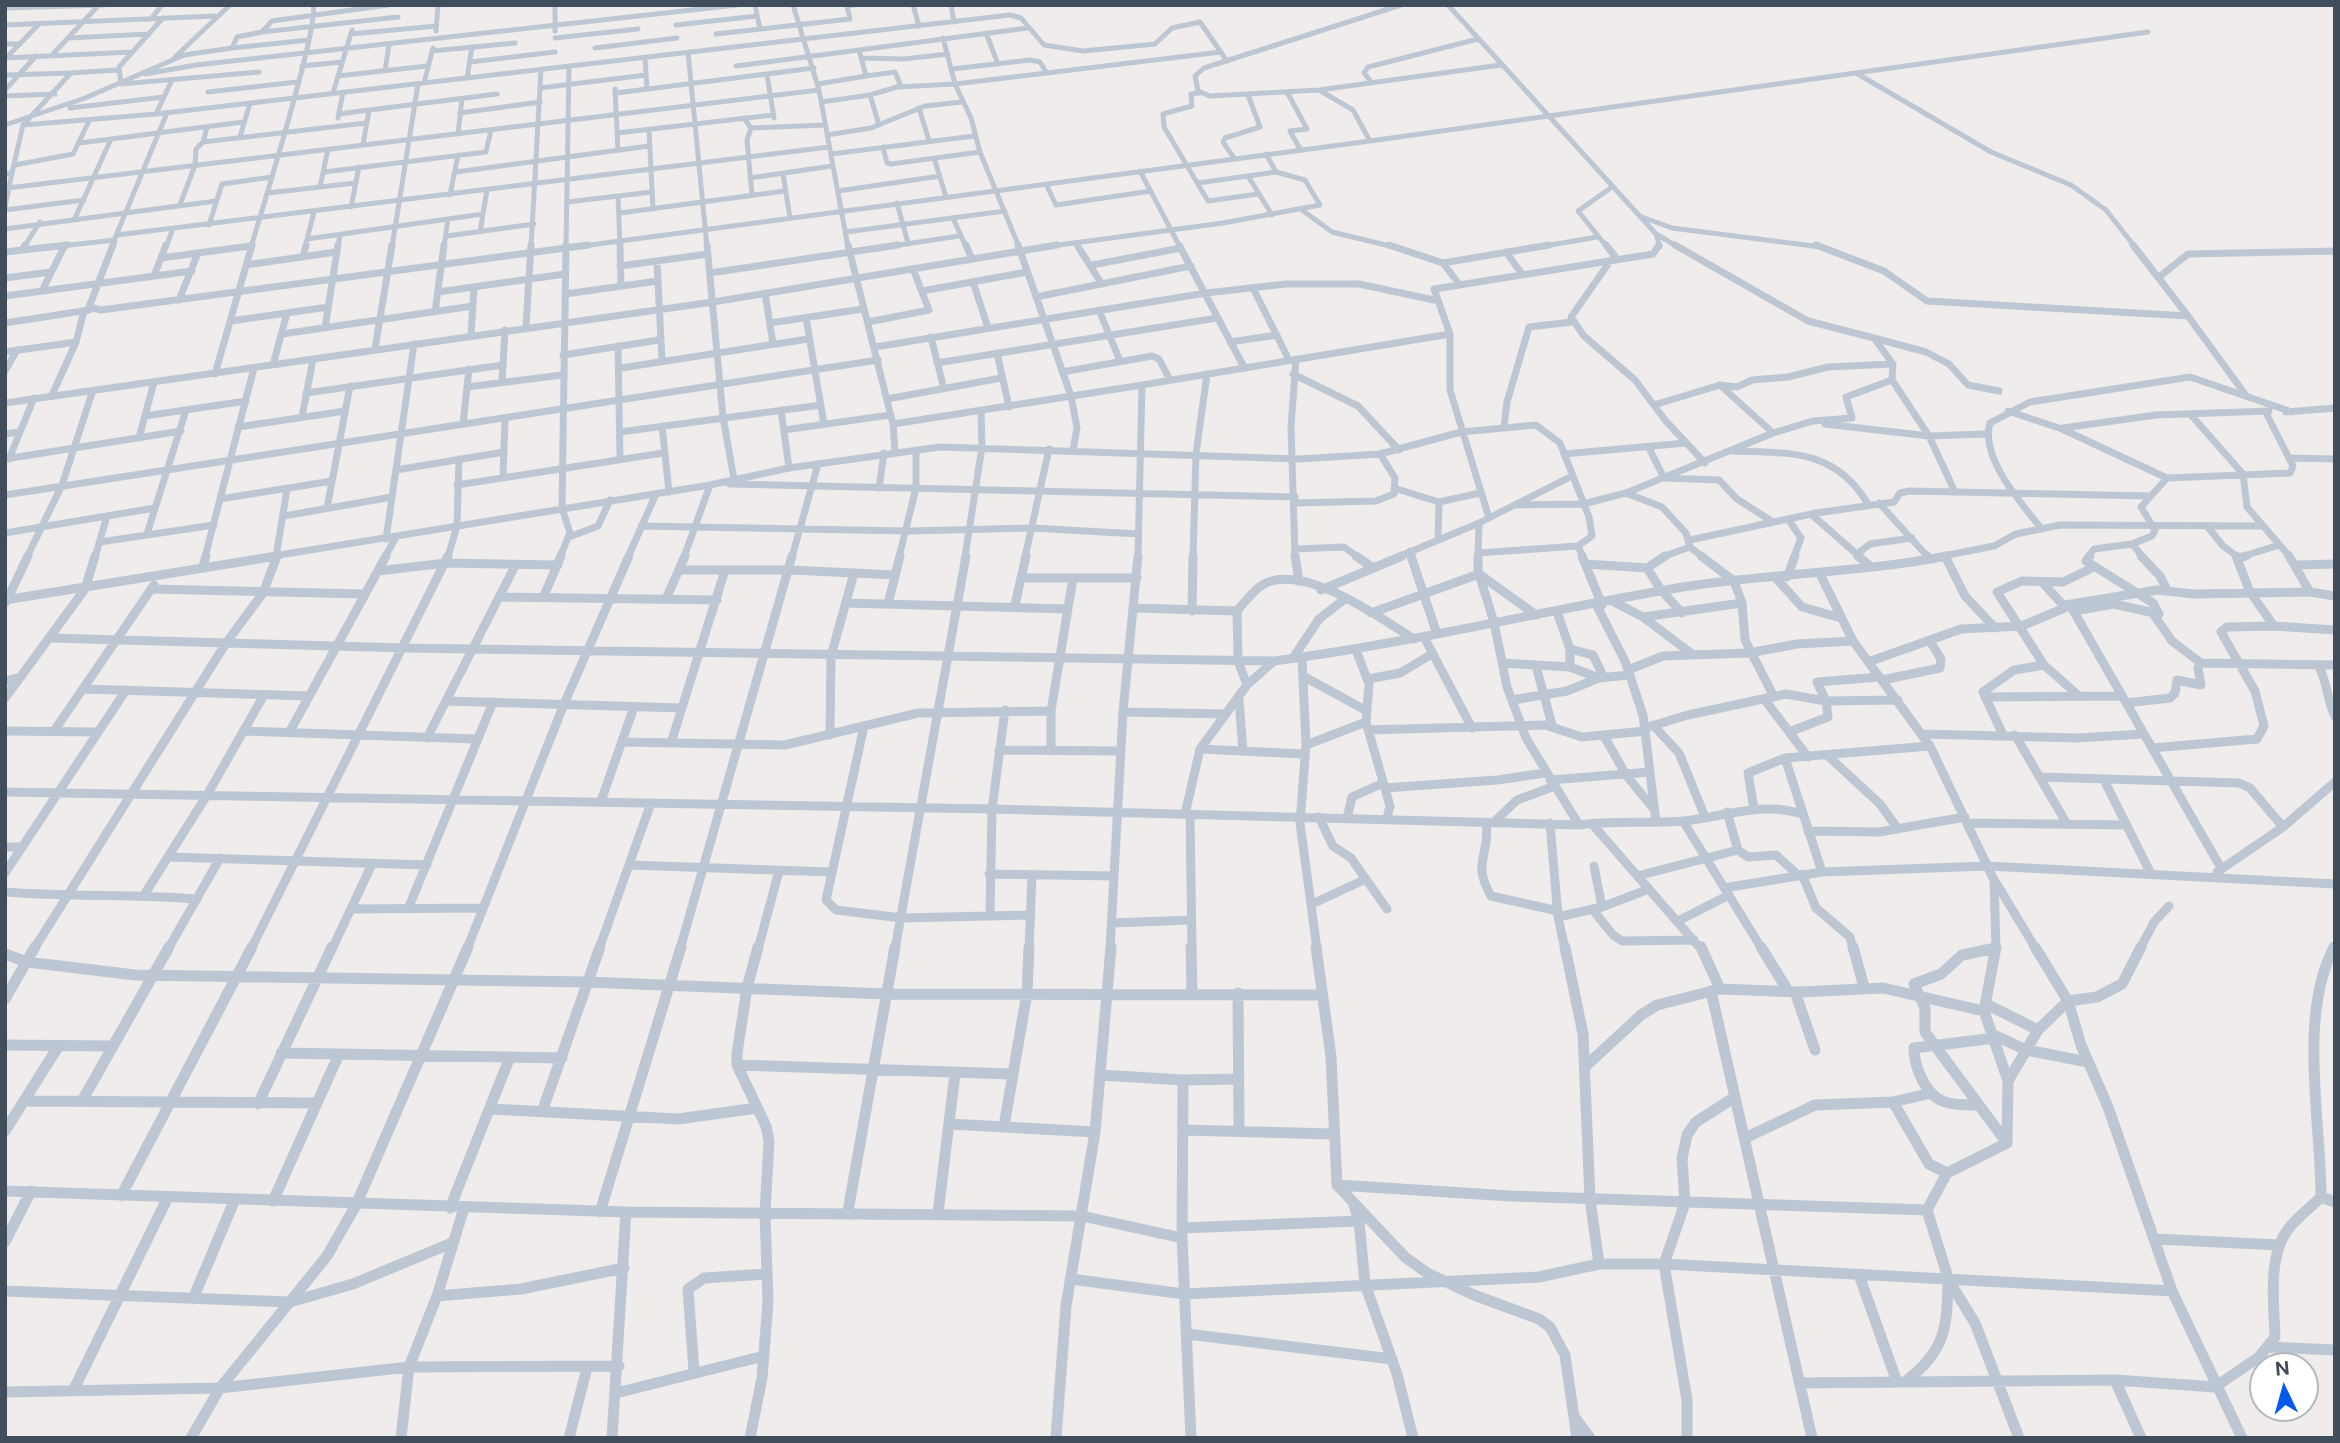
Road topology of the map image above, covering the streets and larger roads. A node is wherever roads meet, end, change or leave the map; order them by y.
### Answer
1 (86, 5) edge
2 (102, 5) edge
3 (162, 5) edge
4 (230, 5) edge
5 (388, 5) edge
6 (401, 5) edge
7 (438, 5) edge
8 (555, 5) edge
9 (737, 5) edge
10 (755, 5) edge
11 (793, 5) edge
12 (854, 5) edge
13 (914, 5) edge
14 (951, 5) edge
15 (1401, 5) edge
16 (1448, 5) edge
17 (847, 6) edge
18 (6, 7) edge
19 (316, 8) edge
20 (215, 16) junction
21 (636, 16) junction
22 (757, 16) junction
23 (398, 17) junction
24 (163, 18) junction
25 (150, 19) junction
26 (137, 20) junction
27 (354, 21) junction
28 (713, 21) junction
29 (84, 22) junction
30 (954, 22) junction
31 (39, 24) junction
32 (5, 25) edge
33 (554, 25) junction
34 (676, 25) dead end
35 (799, 25) junction
36 (313, 26) junction
37 (436, 26) junction
38 (919, 26) junction
39 (895, 28) junction
40 (1028, 28) junction
41 (638, 29) junction
42 (760, 29) junction
43 (395, 30) junction
44 (516, 30) junction
45 (262, 32) junction
46 (2148, 32) dead end
47 (596, 33) junction
48 (854, 33) junction
49 (986, 33) junction
50 (149, 34) junction
51 (351, 34) junction
52 (716, 34) junction
53 (123, 35) junction
54 (69, 38) junction
55 (555, 38) junction
56 (677, 38) dead end
57 (943, 38) junction
58 (435, 39) junction
59 (803, 39) junction
60 (1478, 39) junction
61 (309, 40) junction
62 (515, 43) junction
63 (639, 43) junction
64 (902, 43) junction
65 (5, 44) edge
66 (20, 44) junction
67 (389, 44) junction
68 (1155, 44) junction
69 (472, 47) junction
70 (731, 47) junction
71 (232, 48) junction
72 (595, 48) junction
73 (719, 48) junction
74 (346, 49) junction
75 (859, 49) junction
76 (432, 51) junction
77 (132, 52) junction
78 (555, 52) junction
79 (688, 52) junction
80 (1221, 52) junction
81 (306, 53) junction
82 (948, 54) junction
83 (52, 55) junction
84 (36, 56) junction
85 (809, 56) junction
86 (6, 57) edge
87 (514, 57) junction
88 (264, 58) junction
89 (645, 58) junction
90 (861, 58) junction
91 (1162, 58) junction
92 (173, 59) junction
93 (470, 61) junction
94 (1227, 61) junction
95 (221, 62) junction
96 (342, 62) junction
97 (595, 63) junction
98 (998, 65) junction
99 (1501, 65) junction
100 (302, 66) junction
101 (427, 66) junction
102 (569, 66) junction
103 (736, 66) junction
104 (554, 68) junction
105 (814, 68) junction
106 (541, 69) junction
107 (952, 69) junction
108 (118, 70) junction
109 (385, 71) junction
110 (259, 72) junction
111 (1046, 72) junction
112 (71, 73) junction
113 (1856, 73) junction
114 (145, 74) junction
115 (499, 74) junction
116 (5, 75) edge
117 (20, 75) junction
118 (646, 75) junction
119 (766, 75) junction
120 (215, 76) junction
121 (338, 76) junction
122 (866, 76) junction
123 (467, 78) junction
124 (739, 78) junction
125 (615, 79) junction
126 (172, 80) junction
127 (297, 82) junction
128 (1372, 83) junction
129 (121, 84) junction
130 (421, 84) junction
131 (691, 84) junction
132 (956, 84) junction
133 (568, 85) junction
134 (254, 87) junction
135 (819, 87) junction
136 (897, 87) junction
137 (540, 88) junction
138 (647, 89) junction
139 (5, 90) edge
140 (1319, 90) junction
141 (208, 92) junction
142 (343, 92) junction
143 (1287, 92) junction
144 (333, 93) junction
145 (616, 93) junction
146 (1200, 93) junction
147 (55, 94) junction
148 (497, 94) junction
149 (770, 95) junction
150 (870, 95) junction
151 (1248, 95) junction
152 (5, 96) edge
153 (164, 97) junction
154 (292, 99) junction
155 (461, 99) junction
156 (540, 102) junction
157 (821, 102) junction
158 (962, 102) junction
159 (250, 103) junction
160 (416, 104) junction
161 (694, 105) junction
162 (87, 106) junction
163 (495, 108) junction
164 (919, 108) junction
165 (54, 109) junction
166 (201, 109) junction
167 (369, 110) junction
168 (167, 113) junction
169 (460, 113) junction
170 (156, 114) junction
171 (339, 114) junction
172 (616, 114) junction
173 (773, 115) junction
174 (1547, 116) junction
175 (27, 118) junction
176 (744, 118) junction
177 (568, 120) junction
178 (77, 121) junction
179 (89, 121) junction
180 (243, 122) junction
181 (366, 123) junction
182 (539, 124) junction
183 (695, 124) junction
184 (5, 125) edge
185 (23, 125) junction
186 (825, 125) junction
187 (879, 125) junction
188 (336, 126) junction
189 (207, 127) junction
190 (777, 127) junction
191 (751, 128) junction
192 (491, 130) junction
193 (649, 130) junction
194 (285, 132) junction
195 (160, 133) junction
196 (617, 133) junction
197 (458, 134) junction
198 (827, 135) junction
199 (974, 136) junction
200 (240, 137) junction
201 (111, 139) junction
202 (410, 139) junction
203 (929, 141) junction
204 (1370, 141) junction
205 (203, 142) junction
206 (80, 143) junction
207 (363, 145) junction
208 (649, 146) junction
209 (883, 147) junction
210 (328, 149) junction
211 (1300, 149) junction
212 (618, 150) junction
213 (830, 150) junction
214 (980, 152) junction
215 (1266, 154) junction
216 (278, 155) junction
217 (458, 155) junction
218 (567, 157) junction
219 (748, 157) junction
220 (934, 158) junction
221 (1234, 158) junction
222 (537, 161) junction
223 (407, 162) junction
224 (195, 164) junction
225 (697, 164) junction
226 (15, 165) junction
227 (1187, 165) junction
228 (832, 166) junction
229 (359, 167) junction
230 (651, 169) junction
231 (146, 170) junction
232 (1140, 171) junction
233 (324, 172) junction
234 (456, 172) junction
235 (1276, 172) junction
236 (8, 173) edge
237 (783, 174) junction
238 (940, 176) junction
239 (1248, 176) junction
240 (94, 177) junction
241 (272, 177) junction
242 (750, 178) junction
243 (568, 181) junction
244 (355, 183) junction
245 (1198, 183) junction
246 (1046, 184) junction
247 (535, 185) junction
248 (320, 187) junction
249 (1612, 187) junction
250 (487, 190) junction
251 (652, 191) junction
252 (785, 191) junction
253 (838, 191) junction
254 (997, 191) junction
255 (1151, 191) junction
256 (7, 192) edge
257 (268, 193) junction
258 (1258, 194) junction
259 (450, 195) junction
260 (752, 195) junction
261 (618, 196) junction
262 (946, 197) junction
263 (84, 200) junction
264 (216, 201) junction
265 (400, 201) junction
266 (567, 202) junction
267 (702, 203) junction
268 (897, 203) junction
269 (180, 205) junction
270 (351, 207) junction
271 (5, 209) edge
272 (653, 209) junction
273 (1302, 210) junction
274 (842, 211) junction
275 (1005, 211) junction
276 (128, 212) junction
277 (314, 212) junction
278 (620, 213) junction
279 (483, 214) junction
280 (1272, 215) junction
281 (1637, 215) junction
282 (75, 218) junction
283 (790, 218) junction
284 (953, 218) junction
285 (260, 219) junction
286 (448, 219) junction
287 (40, 222) junction
288 (534, 224) junction
289 (209, 225) junction
290 (903, 225) junction
291 (395, 227) junction
292 (705, 228) junction
293 (5, 229) edge
294 (173, 229) junction
295 (1172, 230) junction
296 (480, 232) junction
297 (846, 232) junction
298 (340, 234) junction
299 (1656, 234) junction
300 (447, 236) junction
301 (959, 236) junction
302 (116, 237) junction
303 (1597, 237) junction
304 (307, 239) junction
305 (620, 240) junction
306 (908, 243) junction
307 (1076, 243) junction
308 (66, 244) junction
309 (250, 246) junction
310 (566, 247) junction
311 (1181, 248) junction
312 (22, 250) junction
313 (1020, 250) junction
314 (5, 251) edge
315 (1506, 251) junction
316 (2335, 251) edge
317 (533, 252) junction
318 (849, 252) junction
319 (198, 253) junction
320 (336, 253) junction
321 (708, 254) junction
322 (303, 257) junction
323 (161, 258) junction
324 (1131, 258) junction
325 (972, 259) junction
326 (1614, 260) junction
327 (657, 261) junction
328 (1443, 263) junction
329 (443, 264) junction
330 (246, 265) junction
331 (1092, 265) junction
332 (1191, 266) junction
333 (620, 267) junction
334 (913, 269) junction
335 (191, 271) junction
336 (389, 271) junction
337 (51, 272) junction
338 (710, 272) junction
339 (1027, 272) junction
340 (565, 274) junction
341 (1522, 274) junction
342 (1140, 275) junction
343 (153, 276) junction
344 (9, 277) edge
345 (2159, 277) junction
346 (854, 278) junction
347 (332, 279) junction
348 (531, 279) junction
349 (658, 281) junction
350 (973, 282) junction
351 (1101, 283) junction
352 (99, 284) junction
353 (1459, 284) junction
354 (621, 285) junction
355 (474, 287) junction
356 (1253, 288) junction
357 (5, 290) edge
358 (42, 291) junction
359 (239, 291) junction
360 (922, 291) junction
361 (438, 292) junction
362 (765, 293) junction
363 (1206, 293) junction
364 (565, 294) junction
365 (5, 296) edge
366 (1036, 297) junction
367 (179, 300) junction
368 (1434, 300) junction
369 (713, 302) junction
370 (473, 306) junction
371 (328, 307) junction
372 (863, 309) junction
373 (87, 310) junction
374 (659, 310) junction
375 (1100, 310) junction
376 (435, 312) junction
377 (287, 313) junction
378 (2188, 316) junction
379 (806, 318) junction
380 (1217, 318) junction
381 (1044, 319) junction
382 (380, 320) junction
383 (231, 321) junction
384 (564, 322) junction
385 (868, 322) junction
386 (1572, 322) junction
387 (5, 323) edge
388 (769, 323) junction
389 (526, 327) junction
390 (325, 328) junction
391 (988, 328) junction
392 (505, 330) junction
393 (282, 334) junction
394 (1450, 334) junction
395 (471, 335) junction
396 (1277, 335) junction
397 (1110, 336) junction
398 (931, 337) junction
399 (1874, 338) junction
400 (808, 339) junction
401 (659, 340) junction
402 (76, 342) junction
403 (1230, 342) junction
404 (414, 344) junction
405 (773, 344) junction
406 (618, 346) junction
407 (1053, 346) junction
408 (875, 347) junction
409 (375, 349) junction
410 (17, 350) junction
411 (5, 352) edge
412 (718, 352) junction
413 (997, 353) junction
414 (563, 355) junction
415 (313, 359) junction
416 (1293, 359) junction
417 (877, 360) junction
418 (662, 361) junction
419 (1120, 361) junction
420 (937, 363) junction
421 (1893, 364) junction
422 (273, 365) junction
423 (503, 365) junction
424 (254, 368) junction
425 (621, 368) junction
426 (1244, 368) junction
427 (469, 369) junction
428 (814, 369) junction
429 (5, 371) edge
430 (1062, 372) junction
431 (215, 374) junction
432 (1207, 374) junction
433 (1293, 374) junction
434 (562, 375) junction
435 (410, 377) junction
436 (1001, 378) junction
437 (1170, 380) junction
438 (1892, 380) junction
439 (154, 382) junction
440 (502, 382) junction
441 (720, 384) junction
442 (1142, 385) junction
443 (1720, 385) junction
444 (349, 386) junction
445 (467, 387) junction
446 (943, 389) junction
447 (93, 390) junction
448 (1999, 391) dead end
449 (306, 393) junction
450 (2245, 394) junction
451 (52, 395) junction
452 (1071, 396) junction
453 (34, 398) junction
454 (887, 399) junction
455 (621, 400) junction
456 (246, 401) junction
457 (5, 403) edge
458 (821, 405) junction
459 (1654, 405) junction
460 (1009, 407) junction
461 (2334, 409) edge
462 (186, 410) junction
463 (562, 410) junction
464 (781, 410) junction
465 (345, 411) junction
466 (981, 411) junction
467 (2008, 411) junction
468 (2265, 411) junction
469 (2292, 412) junction
470 (890, 415) junction
471 (2191, 415) junction
472 (145, 416) junction
473 (302, 417) junction
474 (723, 417) junction
475 (505, 419) junction
476 (1813, 421) junction
477 (824, 424) junction
478 (892, 424) junction
479 (463, 425) junction
480 (663, 426) junction
481 (238, 427) junction
482 (1504, 427) junction
483 (2062, 429) junction
484 (784, 430) junction
485 (181, 431) junction
486 (19, 432) junction
487 (621, 432) junction
488 (1461, 432) junction
489 (1773, 433) junction
490 (1985, 433) junction
491 (5, 434) edge
492 (402, 434) junction
493 (1929, 436) junction
494 (139, 438) junction
495 (339, 443) junction
496 (1686, 443) junction
497 (982, 447) junction
498 (1649, 448) junction
499 (73, 449) junction
500 (1049, 449) junction
501 (916, 450) junction
502 (1073, 450) junction
503 (1399, 450) junction
504 (1732, 451) junction
505 (504, 452) junction
506 (895, 452) junction
507 (1139, 452) junction
508 (663, 453) junction
509 (884, 453) junction
510 (1196, 454) junction
511 (1380, 454) junction
512 (1564, 454) junction
513 (1290, 458) junction
514 (2289, 458) junction
515 (7, 459) edge
516 (460, 459) junction
517 (2335, 459) edge
518 (620, 460) junction
519 (228, 462) junction
520 (1705, 463) junction
521 (818, 464) junction
522 (563, 468) junction
523 (789, 468) junction
524 (169, 470) junction
525 (396, 470) junction
526 (2244, 474) junction
527 (1572, 476) junction
528 (502, 477) junction
529 (1664, 478) junction
530 (2167, 478) junction
531 (734, 480) junction
532 (332, 481) junction
533 (714, 484) junction
534 (62, 485) junction
535 (457, 485) junction
536 (812, 488) junction
537 (879, 488) junction
538 (916, 488) junction
539 (287, 489) junction
540 (1397, 489) junction
541 (976, 491) junction
542 (669, 492) junction
543 (1039, 492) junction
544 (1955, 492) junction
545 (1139, 493) junction
546 (1480, 493) junction
547 (1626, 493) junction
548 (656, 494) junction
549 (2012, 494) junction
550 (5, 495) edge
551 (1196, 496) junction
552 (2150, 496) junction
553 (392, 497) junction
554 (220, 499) junction
555 (610, 500) junction
556 (1295, 500) junction
557 (1439, 502) junction
558 (1879, 503) junction
559 (1583, 504) junction
560 (1868, 504) junction
561 (1515, 505) junction
562 (155, 508) junction
563 (327, 508) junction
564 (562, 508) junction
565 (1811, 514) junction
566 (107, 516) junction
567 (284, 516) junction
568 (1489, 518) junction
569 (1788, 519) junction
570 (1773, 522) junction
571 (1479, 523) junction
572 (214, 525) junction
573 (457, 526) junction
574 (641, 526) junction
575 (2207, 526) junction
576 (2261, 526) junction
577 (44, 527) junction
578 (697, 527) junction
579 (2153, 527) junction
580 (802, 528) junction
581 (1032, 528) junction
582 (2041, 528) junction
583 (969, 530) junction
584 (908, 531) junction
585 (5, 533) edge
586 (147, 534) junction
587 (1138, 534) junction
588 (569, 537) junction
589 (391, 538) junction
590 (1912, 538) junction
591 (1438, 539) junction
592 (100, 542) junction
593 (1690, 544) junction
594 (2132, 544) junction
595 (2279, 545) junction
596 (1578, 546) junction
597 (1295, 548) junction
598 (1410, 551) junction
599 (1478, 553) junction
600 (1857, 554) junction
601 (277, 555) junction
602 (1945, 555) junction
603 (2239, 558) junction
604 (1930, 559) junction
605 (446, 563) junction
606 (516, 564) junction
607 (1585, 564) junction
608 (2335, 564) edge
609 (558, 565) junction
610 (2297, 565) junction
611 (203, 566) junction
612 (1870, 566) junction
613 (2094, 566) junction
614 (1372, 567) junction
615 (1647, 568) junction
616 (679, 570) junction
617 (725, 570) junction
618 (791, 570) junction
619 (378, 571) junction
620 (854, 573) junction
621 (1479, 574) junction
622 (1820, 574) junction
623 (161, 575) junction
624 (895, 575) junction
625 (1787, 576) junction
626 (1775, 577) junction
627 (1022, 578) junction
628 (1073, 578) junction
629 (1137, 578) junction
630 (1734, 581) junction
631 (1299, 582) junction
632 (2042, 582) junction
633 (2063, 582) junction
634 (85, 589) junction
635 (151, 589) junction
636 (1321, 590) junction
637 (1661, 590) junction
638 (2167, 590) junction
639 (2135, 592) junction
640 (2250, 592) junction
641 (2310, 592) junction
642 (263, 593) junction
643 (365, 594) junction
644 (1424, 594) junction
645 (2335, 596) edge
646 (499, 597) junction
647 (542, 598) junction
648 (1346, 598) junction
649 (610, 599) junction
650 (666, 600) junction
651 (717, 600) junction
652 (6, 601) edge
653 (1614, 602) junction
654 (2110, 602) junction
655 (846, 603) junction
656 (1742, 603) junction
657 (888, 604) junction
658 (1599, 605) junction
659 (2067, 605) junction
660 (957, 606) junction
661 (1015, 606) junction
662 (1134, 608) junction
663 (1068, 609) junction
664 (1192, 611) junction
665 (1237, 611) junction
666 (1557, 612) junction
667 (1682, 612) junction
668 (1371, 613) junction
669 (1536, 615) junction
670 (2154, 615) junction
671 (1643, 617) junction
672 (1841, 618) junction
673 (1494, 622) junction
674 (2022, 626) junction
675 (2274, 626) junction
676 (1995, 628) junction
677 (2335, 630) edge
678 (1437, 634) junction
679 (50, 638) junction
680 (1419, 638) junction
681 (116, 640) junction
682 (1853, 641) junction
683 (1930, 641) junction
684 (226, 643) junction
685 (335, 647) junction
686 (405, 648) junction
687 (474, 648) junction
688 (1570, 649) junction
689 (587, 650) junction
690 (1356, 650) junction
691 (702, 653) junction
692 (1749, 653) junction
693 (766, 654) junction
694 (1432, 654) junction
695 (1692, 654) junction
696 (831, 656) junction
697 (949, 658) junction
698 (1060, 658) junction
699 (1297, 658) junction
700 (1130, 659) junction
701 (1238, 661) junction
702 (1274, 661) junction
703 (1868, 662) junction
704 (1502, 663) junction
705 (2201, 663) junction
706 (2237, 663) junction
707 (2044, 665) junction
708 (2318, 665) junction
709 (2335, 665) edge
710 (1536, 666) junction
711 (1570, 667) junction
712 (1628, 672) junction
713 (1303, 676) junction
714 (22, 677) junction
715 (1601, 678) junction
716 (1881, 679) junction
717 (1368, 680) junction
718 (5, 681) edge
719 (1247, 685) junction
720 (83, 689) junction
721 (126, 690) junction
722 (197, 692) junction
723 (264, 695) junction
724 (309, 696) junction
725 (1543, 696) junction
726 (2078, 696) junction
727 (1986, 697) junction
728 (5, 698) edge
729 (1770, 698) junction
730 (1239, 700) junction
731 (1512, 700) junction
732 (1898, 700) junction
733 (2124, 700) junction
734 (447, 701) junction
735 (1826, 701) junction
736 (493, 702) junction
737 (564, 704) junction
738 (634, 707) junction
739 (682, 708) junction
740 (1004, 710) junction
741 (1051, 711) junction
742 (1367, 711) junction
743 (939, 712) junction
744 (1124, 712) junction
745 (1226, 714) junction
746 (2335, 716) edge
747 (1552, 724) junction
748 (864, 726) junction
749 (1367, 726) junction
750 (1521, 726) junction
751 (1472, 728) junction
752 (1648, 728) junction
753 (5, 731) edge
754 (54, 731) junction
755 (97, 732) junction
756 (243, 732) junction
757 (1789, 732) junction
758 (289, 733) junction
759 (1922, 734) junction
760 (2144, 734) junction
761 (830, 735) junction
762 (2003, 735) junction
763 (2015, 735) junction
764 (361, 736) junction
765 (1604, 736) junction
766 (427, 738) junction
767 (476, 739) junction
768 (622, 742) junction
769 (671, 743) junction
770 (737, 745) junction
771 (1930, 746) junction
772 (2152, 748) junction
773 (1200, 749) junction
774 (999, 750) junction
775 (1305, 750) junction
776 (1051, 751) junction
777 (1121, 751) junction
778 (1243, 751) junction
779 (1828, 756) junction
780 (1808, 757) junction
781 (1785, 758) junction
782 (1650, 772) junction
783 (1626, 775) junction
784 (2040, 777) junction
785 (1550, 780) junction
786 (2104, 780) junction
787 (2171, 781) junction
788 (2335, 782) edge
789 (1384, 785) junction
790 (5, 792) edge
791 (61, 792) junction
792 (134, 794) junction
793 (206, 795) junction
794 (329, 796) junction
795 (453, 799) junction
796 (526, 800) junction
797 (601, 801) junction
798 (650, 803) junction
799 (723, 805) junction
800 (1390, 806) junction
801 (845, 807) junction
802 (1652, 808) junction
803 (920, 809) junction
804 (992, 809) junction
805 (1754, 809) junction
806 (1802, 810) junction
807 (1727, 812) junction
808 (1117, 813) junction
809 (1187, 814) junction
810 (1301, 817) junction
811 (1319, 817) junction
812 (1704, 817) junction
813 (1346, 818) junction
814 (1387, 818) junction
815 (1402, 819) junction
816 (1966, 820) junction
817 (1682, 821) junction
818 (1490, 822) junction
819 (1656, 822) junction
820 (1550, 823) junction
821 (2067, 824) junction
822 (1579, 825) junction
823 (1593, 825) junction
824 (2127, 825) junction
825 (2283, 827) junction
826 (1898, 829) junction
827 (1808, 831) junction
828 (5, 847) edge
829 (21, 847) junction
830 (1738, 850) junction
831 (169, 857) junction
832 (1704, 857) junction
833 (220, 858) junction
834 (298, 861) junction
835 (372, 864) junction
836 (426, 865) junction
837 (629, 865) junction
838 (1594, 866) dead end
839 (1989, 866) junction
840 (705, 868) junction
841 (779, 871) junction
842 (831, 872) junction
843 (1822, 872) junction
844 (2217, 872) junction
845 (5, 873) edge
846 (989, 874) junction
847 (2151, 874) junction
848 (1032, 875) junction
849 (1797, 875) junction
850 (1114, 876) junction
851 (1637, 876) junction
852 (1366, 878) junction
853 (1994, 880) junction
854 (2335, 884) edge
855 (1649, 889) junction
856 (1727, 891) junction
857 (5, 892) edge
858 (144, 895) junction
859 (65, 897) junction
860 (197, 899) junction
861 (1311, 904) junction
862 (2169, 905) dead end
863 (482, 908) junction
864 (1598, 908) junction
865 (351, 909) junction
866 (408, 909) junction
867 (1387, 909) dead end
868 (1558, 914) junction
869 (990, 915) junction
870 (1031, 915) junction
871 (902, 919) junction
872 (1191, 920) junction
873 (1678, 921) junction
874 (1112, 923) junction
875 (1694, 940) junction
876 (2335, 946) edge
877 (1996, 948) junction
878 (5, 954) edge
879 (27, 961) junction
880 (155, 975) junction
881 (238, 976) junction
882 (316, 979) junction
883 (453, 982) junction
884 (587, 982) junction
885 (671, 985) junction
886 (1864, 987) junction
887 (747, 988) junction
888 (1716, 990) junction
889 (1791, 992) junction
890 (1027, 993) junction
891 (1192, 993) junction
892 (1238, 993) junction
893 (886, 994) junction
894 (1108, 995) junction
895 (1322, 995) junction
896 (1919, 995) junction
897 (5, 999) edge
898 (2068, 1001) junction
899 (1985, 1008) junction
900 (2038, 1030) junction
901 (1995, 1036) junction
902 (5, 1045) edge
903 (1934, 1045) junction
904 (112, 1046) junction
905 (58, 1047) junction
906 (1815, 1049) dead end
907 (2026, 1050) junction
908 (281, 1054) junction
909 (339, 1054) junction
910 (422, 1054) junction
911 (510, 1057) junction
912 (562, 1058) junction
913 (2088, 1062) junction
914 (737, 1065) junction
915 (1587, 1065) junction
916 (871, 1069) junction
917 (955, 1074) junction
918 (1013, 1074) junction
919 (1101, 1075) junction
920 (1240, 1079) junction
921 (1183, 1080) junction
922 (2008, 1081) junction
923 (1927, 1094) junction
924 (1735, 1097) junction
925 (24, 1101) junction
926 (82, 1101) junction
927 (169, 1102) junction
928 (1893, 1102) junction
929 (317, 1103) junction
930 (258, 1104) junction
931 (1979, 1105) junction
932 (491, 1108) junction
933 (757, 1108) junction
934 (543, 1109) junction
935 (632, 1115) junction
936 (950, 1124) junction
937 (1004, 1126) junction
938 (1183, 1130) junction
939 (1239, 1130) junction
940 (5, 1131) edge
941 (1095, 1132) junction
942 (1333, 1134) junction
943 (1745, 1138) junction
944 (2007, 1143) junction
945 (1947, 1173) junction
946 (1337, 1185) junction
947 (5, 1191) edge
948 (32, 1191) junction
949 (121, 1196) junction
950 (168, 1197) junction
951 (2321, 1197) junction
952 (235, 1199) junction
953 (1590, 1199) junction
954 (273, 1200) junction
955 (1353, 1202) junction
956 (2335, 1202) edge
957 (1685, 1203) junction
958 (1758, 1203) junction
959 (356, 1205) junction
960 (450, 1208) junction
961 (464, 1208) junction
962 (1927, 1210) junction
963 (600, 1212) junction
964 (626, 1212) junction
965 (848, 1212) junction
966 (765, 1213) junction
967 (938, 1213) junction
968 (1082, 1216) junction
969 (1359, 1221) junction
970 (1182, 1233) junction
971 (2156, 1239) junction
972 (5, 1242) edge
973 (454, 1242) junction
974 (2278, 1245) junction
975 (1598, 1264) junction
976 (1664, 1264) junction
977 (624, 1268) junction
978 (1775, 1269) junction
979 (767, 1274) junction
980 (1859, 1275) junction
981 (1071, 1279) junction
982 (1445, 1281) junction
983 (1949, 1281) junction
984 (1365, 1284) junction
985 (5, 1291) edge
986 (2172, 1291) junction
987 (1184, 1294) junction
988 (120, 1296) junction
989 (437, 1296) junction
990 (193, 1298) junction
991 (290, 1302) junction
992 (1186, 1334) junction
993 (2269, 1348) junction
994 (2335, 1350) edge
995 (764, 1356) junction
996 (1392, 1359) junction
997 (619, 1366) junction
998 (409, 1367) junction
999 (587, 1368) junction
1000 (694, 1371) junction
1001 (1997, 1380) junction
1002 (2115, 1380) junction
1003 (1901, 1382) junction
1004 (1799, 1383) junction
1005 (2216, 1387) junction
1006 (220, 1388) junction
1007 (74, 1389) junction
1008 (5, 1392) edge
1009 (616, 1393) junction
1010 (1573, 1415) junction
1011 (191, 1438) edge
1012 (401, 1438) edge
1013 (569, 1438) edge
1014 (612, 1438) edge
1015 (750, 1438) edge
1016 (1056, 1438) edge
1017 (1191, 1438) edge
1018 (1413, 1438) edge
1019 (1577, 1438) edge
1020 (1590, 1438) edge
1021 (1687, 1438) edge
1022 (1812, 1438) edge
1023 (2019, 1438) edge
1024 (2141, 1438) edge
1025 (2242, 1438) edge

1 - 2 street
1 - 18 street
2 - 29 street
3 - 25 street
4 - 20 street
5 - 19 street
6 - 23 street
7 - 37 street
8 - 33 street
9 - 21 street
10 - 22 street
11 - 35 street
12 - 17 street
13 - 38 street
14 - 30 street
15 - 94 street
16 - 60 street
17 - 35 street
17 - 48 street
19 - 36 street
19 - 45 street
20 - 24 street
20 - 92 street
21 - 33 street
21 - 41 street
22 - 28 street
22 - 42 street
23 - 27 street
23 - 43 street
24 - 25 street
24 - 50 street
25 - 26 street
26 - 29 street
26 - 53 street
27 - 36 street
27 - 51 street
28 - 34 street
28 - 52 street
29 - 31 street
29 - 54 street
30 - 38 street
30 - 40 street
31 - 32 street
31 - 66 street
33 - 44 street
33 - 55 street
35 - 42 street
35 - 59 street
36 - 45 street
36 - 61 street
37 - 43 street
37 - 58 street
38 - 39 street
39 - 48 street
39 - 64 street
40 - 49 street
40 - 68 street
41 - 47 street
41 - 63 street
42 - 52 street
43 - 51 street
44 - 58 street
44 - 62 street
45 - 71 street
46 - 113 street
47 - 55 street
47 - 72 street
48 - 59 street
49 - 57 street
49 - 98 street
50 - 53 street
50 - 77 street
51 - 74 street
52 - 73 street
53 - 54 street
54 - 83 street
55 - 78 street
56 - 63 street
57 - 64 street
57 - 82 street
58 - 67 street
58 - 76 street
59 - 70 street
59 - 85 street
60 - 99 street
60 - 128 street
61 - 71 street
61 - 81 street
62 - 69 street
62 - 87 street
63 - 72 street
64 - 75 street
65 - 66 street
66 - 86 street
67 - 74 street
67 - 109 street
68 - 80 street
68 - 91 street
69 - 76 street
69 - 93 street
70 - 73 street
70 - 103 street
71 - 92 street
72 - 97 street
73 - 79 street
74 - 81 street
74 - 96 street
75 - 85 street
75 - 90 street
76 - 101 street
77 - 83 street
77 - 108 street
78 - 87 street
78 - 104 street
79 - 89 street
79 - 131 street
80 - 91 street
80 - 94 street
81 - 88 street
81 - 100 street
82 - 90 street
82 - 107 street
83 - 84 street
84 - 86 street
84 - 117 street
85 - 103 street
85 - 105 street
87 - 93 street
88 - 95 street
88 - 110 street
89 - 97 street
89 - 118 street
90 - 122 street
91 - 111 street
92 - 114 street
93 - 123 street
94 - 146 street
95 - 114 street
95 - 120 street
96 - 100 street
96 - 121 street
97 - 102 street
98 - 107 street
98 - 111 street
99 - 128 street
99 - 174 street
100 - 127 street
101 - 109 street
101 - 130 street
102 - 104 street
102 - 133 street
103 - 124 street
104 - 106 street
105 - 119 street
105 - 135 street
106 - 115 street
106 - 137 street
107 - 132 street
108 - 112 street
108 - 129 street
109 - 121 street
110 - 120 street
110 - 134 street
111 - 132 street
112 - 117 street
112 - 147 street
113 - 174 street
113 - 345 street
114 - 129 street
115 - 123 street
115 - 148 street
116 - 117 street
117 - 139 street
118 - 125 street
118 - 138 street
119 - 124 street
119 - 149 street
120 - 126 street
120 - 141 street
121 - 144 street
122 - 135 street
122 - 136 street
123 - 130 street
124 - 131 street
125 - 133 street
125 - 145 street
126 - 129 street
126 - 153 street
127 - 134 street
127 - 154 street
128 - 140 street
129 - 165 street
130 - 142 street
130 - 160 street
131 - 138 street
131 - 161 street
132 - 136 street
132 - 158 street
133 - 137 street
133 - 177 street
134 - 141 street
135 - 149 street
135 - 157 street
136 - 150 street
137 - 156 street
138 - 145 street
140 - 143 street
140 - 204 street
141 - 166 street
142 - 144 street
142 - 171 street
143 - 151 street
143 - 211 street
144 - 154 street
145 - 172 street
146 - 151 street
146 - 227 street
147 - 152 street
147 - 175 street
148 - 155 street
148 - 163 street
149 - 161 street
149 - 173 street
150 - 157 street
150 - 187 street
151 - 221 street
153 - 162 street
153 - 170 street
154 - 159 street
154 - 194 street
155 - 160 street
155 - 169 street
156 - 163 street
156 - 182 street
157 - 186 street
158 - 164 street
158 - 199 street
159 - 166 street
159 - 180 street
160 - 167 street
160 - 202 street
161 - 172 street
161 - 183 street
162 - 165 street
162 - 178 street
163 - 169 street
164 - 187 street
164 - 203 street
165 - 175 street
166 - 168 street
167 - 171 street
167 - 181 street
168 - 170 street
168 - 195 street
169 - 197 street
170 - 179 street
171 - 188 street
172 - 177 street
172 - 196 street
173 - 176 street
173 - 190 street
174 - 204 street
174 - 249 street
175 - 184 street
175 - 185 street
176 - 183 street
176 - 191 street
177 - 182 street
177 - 218 street
178 - 179 street
178 - 185 street
179 - 206 street
180 - 189 street
180 - 200 street
181 - 188 street
181 - 207 street
182 - 192 street
182 - 222 street
183 - 193 street
183 - 225 street
185 - 226 street
186 - 190 street
186 - 198 street
187 - 198 street
188 - 194 street
189 - 195 street
189 - 205 street
190 - 191 street
191 - 219 street
192 - 197 street
192 - 217 street
193 - 196 street
193 - 208 street
194 - 200 street
194 - 216 street
195 - 201 street
195 - 231 street
196 - 212 street
197 - 202 street
198 - 213 street
199 - 203 street
199 - 214 street
200 - 205 street
201 - 206 street
201 - 240 street
202 - 207 street
202 - 223 street
203 - 209 street
204 - 211 street
205 - 224 street
206 - 226 street
207 - 210 street
208 - 212 street
208 - 230 street
209 - 213 street
209 - 220 street
210 - 216 street
210 - 233 street
211 - 215 street
212 - 218 street
213 - 219 street
213 - 228 street
214 - 220 street
214 - 254 street
215 - 221 street
215 - 235 street
216 - 224 street
216 - 241 street
217 - 223 street
217 - 234 street
218 - 222 street
218 - 243 street
219 - 225 street
219 - 242 street
220 - 238 street
221 - 227 street
222 - 234 street
222 - 247 street
223 - 229 street
223 - 265 street
224 - 231 street
224 - 269 street
225 - 230 street
225 - 267 street
226 - 236 street
227 - 232 street
227 - 245 street
228 - 237 street
228 - 253 street
229 - 233 street
229 - 244 street
230 - 243 street
230 - 251 street
231 - 240 street
231 - 276 street
232 - 246 street
232 - 255 street
233 - 248 street
234 - 259 street
235 - 239 street
235 - 273 street
236 - 256 street
237 - 242 street
237 - 252 street
238 - 253 street
238 - 262 street
239 - 245 street
239 - 258 street
240 - 256 street
240 - 263 street
241 - 257 street
241 - 264 street
242 - 260 street
243 - 247 street
243 - 266 street
244 - 248 street
244 - 270 street
245 - 258 street
246 - 254 street
246 - 255 street
247 - 250 street
247 - 288 street
248 - 257 street
249 - 281 street
249 - 303 street
250 - 259 street
250 - 279 street
251 - 261 street
251 - 272 street
252 - 260 street
252 - 283 street
253 - 274 street
254 - 262 street
254 - 275 street
255 - 295 street
256 - 271 street
257 - 285 street
258 - 280 street
259 - 265 street
260 - 267 street
261 - 266 street
261 - 278 street
262 - 268 street
263 - 271 street
263 - 282 street
264 - 269 street
264 - 289 street
265 - 270 street
265 - 291 street
266 - 310 street
267 - 272 street
267 - 292 street
268 - 274 street
268 - 290 street
269 - 276 street
270 - 277 street
272 - 278 street
273 - 280 street
273 - 328 street
274 - 283 street
274 - 297 street
275 - 284 street
275 - 313 street
276 - 282 street
276 - 302 street
277 - 285 street
277 - 304 street
278 - 305 street
279 - 286 street
279 - 296 street
280 - 295 street
281 - 299 street
281 - 378 street
282 - 287 street
283 - 292 street
284 - 290 street
284 - 301 street
285 - 289 street
285 - 309 street
286 - 291 street
286 - 300 street
287 - 293 street
287 - 312 street
288 - 296 street
288 - 317 street
289 - 294 street
290 - 297 street
290 - 306 street
291 - 298 street
291 - 336 street
292 - 305 street
292 - 321 street
294 - 302 street
294 - 323 street
295 - 307 street
295 - 311 street
296 - 300 street
297 - 318 street
298 - 304 street
298 - 320 street
299 - 326 street
299 - 399 street
300 - 329 street
301 - 306 street
301 - 325 street
302 - 308 street
302 - 352 street
303 - 315 street
303 - 326 street
304 - 322 street
305 - 310 street
305 - 333 street
306 - 318 street
307 - 313 street
307 - 331 street
308 - 312 street
308 - 337 street
309 - 319 street
309 - 330 street
310 - 317 street
310 - 340 street
311 - 324 street
311 - 332 street
312 - 314 street
313 - 325 street
313 - 339 street
315 - 328 street
315 - 341 street
316 - 345 street
317 - 329 street
317 - 348 street
318 - 338 street
318 - 346 street
319 - 323 street
319 - 335 street
320 - 322 street
320 - 347 street
321 - 327 street
321 - 338 street
322 - 330 street
323 - 343 street
324 - 331 street
324 - 342 street
325 - 334 street
326 - 341 street
326 - 386 street
327 - 333 street
327 - 349 street
328 - 353 street
329 - 336 street
329 - 361 street
330 - 359 street
331 - 351 street
332 - 342 street
332 - 363 street
333 - 354 street
334 - 346 street
334 - 360 street
335 - 343 street
335 - 367 street
336 - 347 street
336 - 382 street
337 - 344 street
337 - 358 street
338 - 369 street
339 - 350 street
339 - 366 street
340 - 348 street
340 - 364 street
341 - 353 street
342 - 351 street
343 - 352 street
344 - 357 street
345 - 378 street
346 - 362 street
346 - 372 street
347 - 359 street
347 - 371 street
348 - 355 street
348 - 389 street
349 - 354 street
349 - 374 street
350 - 360 street
350 - 391 street
351 - 366 street
352 - 358 street
352 - 373 street
353 - 368 street
354 - 364 street
355 - 361 street
355 - 370 street
356 - 363 street
356 - 368 street
356 - 396 street
358 - 365 street
359 - 367 street
359 - 383 street
360 - 385 street
361 - 376 street
362 - 369 street
362 - 388 street
363 - 375 street
363 - 380 street
364 - 384 street
366 - 381 street
367 - 373 street
368 - 394 street
369 - 374 street
369 - 412 street
370 - 376 street
370 - 395 street
371 - 377 street
371 - 390 street
372 - 379 street
372 - 385 street
373 - 387 street
373 - 402 street
374 - 384 street
374 - 401 street
375 - 381 street
375 - 397 street
376 - 382 street
377 - 383 street
377 - 393 street
378 - 450 street
379 - 388 street
379 - 400 street
380 - 397 street
380 - 403 street
381 - 391 street
381 - 407 street
382 - 390 street
382 - 409 street
383 - 431 street
384 - 389 street
384 - 414 street
385 - 408 street
386 - 459 street
386 - 482 street
388 - 405 street
389 - 392 street
390 - 393 street
391 - 398 street
392 - 395 street
392 - 423 street
393 - 422 street
394 - 416 street
394 - 488 street
395 - 404 street
396 - 403 street
396 - 416 street
397 - 407 street
397 - 419 street
398 - 408 street
398 - 420 street
399 - 421 street
399 - 448 street
400 - 405 street
400 - 428 street
401 - 406 street
401 - 418 street
402 - 410 street
402 - 451 street
403 - 426 street
404 - 409 street
404 - 435 street
405 - 412 street
406 - 414 street
406 - 425 street
407 - 413 street
407 - 430 street
408 - 417 street
409 - 415 street
410 - 411 street
410 - 429 street
412 - 418 street
412 - 441 street
413 - 420 street
413 - 436 street
414 - 434 street
415 - 422 street
415 - 449 street
416 - 426 street
416 - 433 street
417 - 428 street
417 - 454 street
418 - 425 street
419 - 430 street
419 - 437 street
420 - 446 street
421 - 438 street
421 - 443 street
422 - 424 street
423 - 427 street
423 - 440 street
424 - 431 street
424 - 456 street
425 - 455 street
426 - 432 street
427 - 435 street
427 - 445 street
428 - 441 street
428 - 458 street
430 - 452 street
431 - 439 street
432 - 437 street
432 - 510 street
433 - 503 street
433 - 513 street
434 - 440 street
434 - 463 street
435 - 444 street
435 - 492 street
436 - 446 street
436 - 460 street
437 - 442 street
438 - 476 street
438 - 493 street
439 - 447 street
439 - 472 street
440 - 445 street
441 - 455 street
441 - 474 street
442 - 452 street
442 - 507 street
443 - 459 street
443 - 489 street
444 - 449 street
444 - 465 street
445 - 479 street
446 - 454 street
447 - 451 street
447 - 499 street
449 - 473 street
450 - 467 street
450 - 469 street
451 - 453 street
452 - 460 street
452 - 502 street
453 - 457 street
453 - 486 street
454 - 470 street
455 - 463 street
455 - 487 street
456 - 462 street
456 - 481 street
458 - 464 street
458 - 477 street
459 - 496 street
460 - 466 street
461 - 469 street
462 - 472 street
462 - 485 street
463 - 475 street
463 - 522 street
464 - 474 street
464 - 484 street
465 - 473 street
465 - 495 street
466 - 478 street
466 - 497 street
467 - 483 street
467 - 490 street
468 - 469 street
468 - 471 street
468 - 514 street
470 - 477 street
470 - 478 street
471 - 483 street
471 - 526 street
472 - 494 street
473 - 481 street
474 - 480 street
474 - 531 street
475 - 479 street
475 - 505 street
476 - 489 street
476 - 493 street
477 - 484 street
478 - 506 street
479 - 492 street
480 - 487 street
480 - 508 street
481 - 519 street
482 - 488 street
482 - 512 street
483 - 530 street
484 - 523 street
485 - 494 street
485 - 524 street
486 - 491 street
486 - 515 street
487 - 518 street
488 - 503 street
488 - 546 street
489 - 504 street
490 - 493 street
490 - 549 street
492 - 495 street
492 - 525 street
493 - 544 street
494 - 499 street
495 - 519 street
495 - 532 street
496 - 498 street
496 - 520 street
497 - 500 street
497 - 501 street
497 - 541 street
498 - 512 street
498 - 529 street
499 - 515 street
499 - 534 street
500 - 502 street
500 - 543 street
501 - 506 street
501 - 538 street
502 - 507 street
503 - 511 street
504 - 520 street
504 - 560 street
505 - 516 street
505 - 528 street
506 - 509 street
507 - 510 street
507 - 545 street
508 - 518 street
508 - 542 street
509 - 521 street
509 - 537 street
510 - 513 street
510 - 551 street
511 - 513 street
511 - 540 street
512 - 527 street
513 - 556 street
514 - 517 street
514 - 526 street
516 - 525 street
516 - 535 street
518 - 522 street
519 - 524 street
519 - 554 street
520 - 529 street
521 - 523 street
521 - 536 street
522 - 528 street
522 - 564 street
523 - 531 street
524 - 534 street
524 - 562 street
525 - 553 street
526 - 530 street
526 - 576 street
527 - 559 street
527 - 561 street
528 - 535 street
529 - 547 street
529 - 570 street
530 - 552 street
531 - 533 street
532 - 539 street
532 - 563 street
533 - 536 street
533 - 542 street
533 - 578 street
534 - 550 street
534 - 577 street
535 - 573 street
536 - 537 street
536 - 580 street
537 - 538 street
538 - 541 street
538 - 584 street
539 - 554 street
539 - 567 street
540 - 556 street
540 - 557 street
541 - 543 street
541 - 583 street
542 - 548 street
543 - 545 street
543 - 581 street
544 - 549 street
544 - 558 street
545 - 551 street
545 - 587 street
546 - 557 street
546 - 568 street
547 - 559 street
547 - 593 street
548 - 555 street
548 - 574 street
549 - 552 street
549 - 582 street
551 - 556 street
551 - 664 street
552 - 579 street
553 - 563 street
553 - 589 street
554 - 572 street
555 - 564 street
555 - 588 street
556 - 597 street
557 - 591 street
558 - 560 street
558 - 590 street
559 - 561 street
559 - 596 street
560 - 565 street
561 - 568 street
562 - 566 street
562 - 586 street
563 - 567 street
564 - 573 street
564 - 588 street
565 - 569 street
565 - 600 street
566 - 577 street
566 - 592 street
567 - 601 street
568 - 571 street
569 - 570 street
569 - 625 street
570 - 593 street
571 - 591 street
571 - 599 street
572 - 586 street
572 - 611 street
573 - 589 street
573 - 605 street
574 - 578 street
574 - 649 street
575 - 576 street
575 - 579 street
575 - 603 street
576 - 595 street
577 - 585 street
577 - 652 street
578 - 580 street
578 - 616 street
579 - 582 street
579 - 594 street
580 - 584 street
580 - 618 street
581 - 583 street
581 - 587 street
581 - 627 street
582 - 602 street
583 - 584 street
583 - 660 street
584 - 624 street
586 - 592 street
587 - 629 street
588 - 609 street
589 - 601 street
589 - 619 street
590 - 600 street
590 - 604 street
591 - 598 street
592 - 634 street
593 - 615 street
593 - 630 street
594 - 613 street
594 - 638 street
595 - 603 street
595 - 610 street
596 - 599 street
596 - 607 street
597 - 614 street
597 - 631 street
598 - 614 street
598 - 644 street
599 - 621 street
600 - 612 street
601 - 611 street
601 - 642 street
602 - 604 street
602 - 676 street
603 - 640 street
604 - 612 street
605 - 606 street
605 - 619 street
605 - 686 street
606 - 609 street
606 - 646 street
607 - 615 street
607 - 658 street
608 - 610 street
609 - 647 street
610 - 641 street
611 - 623 street
612 - 622 street
613 - 633 street
613 - 639 street
614 - 636 street
615 - 637 street
616 - 617 street
616 - 650 street
617 - 618 street
617 - 651 street
618 - 620 street
618 - 693 street
619 - 643 street
620 - 624 street
620 - 655 street
621 - 644 street
621 - 669 street
621 - 673 street
622 - 625 street
622 - 672 street
623 - 634 street
623 - 635 street
624 - 657 street
625 - 626 street
626 - 630 street
626 - 672 street
627 - 628 street
627 - 661 street
628 - 629 street
628 - 663 street
629 - 662 street
630 - 637 street
630 - 656 street
631 - 636 street
631 - 665 street
632 - 633 street
632 - 659 street
632 - 674 street
633 - 659 street
634 - 652 street
634 - 679 street
635 - 642 street
635 - 681 street
636 - 648 street
637 - 653 street
637 - 667 street
638 - 639 street
638 - 640 street
639 - 654 street
639 - 670 street
640 - 641 street
640 - 675 street
641 - 645 street
642 - 643 street
642 - 684 street
643 - 685 street
644 - 668 street
644 - 678 street
646 - 647 street
646 - 687 street
647 - 649 street
648 - 668 street
648 - 699 street
649 - 650 street
649 - 689 street
650 - 651 street
651 - 691 street
653 - 658 street
653 - 671 street
654 - 659 street
654 - 670 street
655 - 657 street
655 - 696 street
656 - 667 street
656 - 692 street
657 - 660 street
658 - 666 street
658 - 712 street
659 - 674 street
659 - 733 street
660 - 661 street
660 - 697 street
661 - 663 street
662 - 664 street
662 - 700 street
663 - 698 street
664 - 665 street
665 - 701 street
666 - 669 street
666 - 688 street
667 - 671 street
668 - 680 street
669 - 673 street
670 - 705 street
671 - 695 street
672 - 682 street
673 - 678 street
673 - 704 street
674 - 676 street
674 - 707 street
675 - 677 street
675 - 706 street
676 - 683 street
678 - 680 street
679 - 681 street
679 - 714 street
680 - 690 street
680 - 694 street
681 - 684 street
681 - 720 street
682 - 692 street
682 - 703 street
683 - 703 street
683 - 716 street
684 - 685 street
684 - 722 street
685 - 686 street
685 - 724 street
686 - 687 street
686 - 764 street
687 - 689 street
687 - 734 street
688 - 711 street
688 - 715 street
689 - 691 street
689 - 737 street
690 - 699 street
690 - 717 street
691 - 693 street
691 - 739 street
692 - 695 street
692 - 729 street
693 - 696 street
693 - 770 street
694 - 717 street
694 - 751 street
695 - 712 street
696 - 697 street
696 - 761 street
697 - 698 street
697 - 743 street
698 - 700 street
698 - 741 street
699 - 702 street
699 - 713 street
700 - 701 street
700 - 744 street
701 - 702 street
701 - 719 street
702 - 719 street
703 - 716 street
704 - 710 street
704 - 731 street
705 - 706 street
705 - 733 street
706 - 708 street
706 - 772 street
707 - 726 street
707 - 727 street
708 - 709 street
708 - 746 street
710 - 711 street
710 - 725 street
711 - 715 street
712 - 715 street
712 - 752 street
713 - 742 street
713 - 775 street
714 - 718 street
714 - 728 street
715 - 725 street
716 - 732 street
716 - 735 street
717 - 742 street
719 - 730 street
720 - 721 street
720 - 754 street
721 - 722 street
721 - 755 street
722 - 723 street
722 - 792 street
723 - 724 street
723 - 756 street
724 - 758 street
725 - 731 street
725 - 747 street
726 - 727 street
726 - 733 street
727 - 762 street
729 - 735 street
729 - 752 street
729 - 757 street
730 - 745 street
730 - 778 street
731 - 750 street
732 - 735 street
732 - 759 street
733 - 760 street
734 - 736 street
734 - 766 street
735 - 757 street
736 - 737 street
736 - 767 street
737 - 738 street
737 - 796 street
738 - 739 street
738 - 768 street
739 - 769 street
740 - 741 street
740 - 743 street
740 - 774 street
741 - 776 street
742 - 749 street
743 - 748 street
743 - 803 street
744 - 745 street
744 - 777 street
745 - 773 street
747 - 750 street
747 - 765 street
748 - 761 street
748 - 801 street
749 - 751 street
749 - 775 street
749 - 789 street
750 - 751 street
750 - 785 street
752 - 765 street
752 - 782 street
752 - 812 street
753 - 754 street
754 - 755 street
755 - 791 street
756 - 758 street
756 - 793 street
757 - 780 street
758 - 764 street
759 - 762 street
759 - 771 street
760 - 763 street
760 - 772 street
761 - 770 street
762 - 763 street
763 - 784 street
764 - 766 street
764 - 794 street
765 - 783 street
766 - 767 street
767 - 795 street
768 - 769 street
768 - 797 street
769 - 770 street
770 - 799 street
771 - 779 street
771 - 816 street
772 - 787 street
773 - 778 street
773 - 809 street
774 - 776 street
774 - 804 street
775 - 778 street
775 - 810 street
776 - 777 street
777 - 808 street
779 - 780 street
779 - 826 street
780 - 781 street
781 - 805 street
781 - 806 street
782 - 783 street
782 - 802 street
783 - 785 street
783 - 802 street
784 - 786 street
784 - 821 street
785 - 789 street
785 - 818 street
785 - 822 street
786 - 787 street
786 - 824 street
787 - 825 street
787 - 844 street
788 - 825 street
789 - 800 street
789 - 813 street
790 - 791 street
791 - 792 street
791 - 829 street
792 - 793 street
792 - 859 street
793 - 794 street
793 - 831 street
794 - 795 street
794 - 834 street
795 - 796 street
795 - 836 street
796 - 797 street
796 - 863 street
797 - 798 street
798 - 799 street
798 - 837 street
799 - 801 street
799 - 840 street
800 - 814 street
800 - 815 street
801 - 803 street
801 - 842 street
802 - 819 street
803 - 804 street
803 - 871 street
804 - 808 street
804 - 846 street
805 - 806 street
805 - 807 street
806 - 827 street
807 - 812 street
807 - 830 street
808 - 809 street
808 - 850 street
809 - 810 street
809 - 872 street
810 - 811 street
810 - 861 street
811 - 813 street
811 - 852 street
812 - 817 street
813 - 814 street
814 - 815 street
815 - 818 street
816 - 821 street
816 - 826 street
816 - 839 street
817 - 819 street
817 - 832 street
818 - 820 street
818 - 868 street
819 - 823 street
820 - 822 street
820 - 868 street
821 - 824 street
822 - 823 street
823 - 851 street
824 - 847 street
825 - 844 street
826 - 827 street
827 - 843 street
828 - 829 street
829 - 845 street
830 - 832 street
830 - 849 street
831 - 833 street
831 - 858 street
832 - 851 street
832 - 856 street
833 - 834 street
833 - 860 street
834 - 835 street
834 - 881 street
835 - 836 street
835 - 865 street
836 - 866 street
837 - 840 street
837 - 884 street
838 - 864 street
839 - 843 street
839 - 847 street
839 - 853 street
840 - 841 street
840 - 885 street
841 - 842 street
841 - 887 street
842 - 871 street
843 - 849 street
844 - 847 street
844 - 854 street
846 - 848 street
846 - 869 street
848 - 850 street
848 - 870 street
849 - 856 street
849 - 886 street
850 - 874 street
851 - 855 street
852 - 861 street
852 - 867 street
853 - 877 street
853 - 898 street
855 - 864 street
855 - 873 street
856 - 873 street
856 - 889 street
857 - 859 street
858 - 859 street
858 - 860 street
859 - 879 street
860 - 880 street
861 - 895 street
862 - 898 street
863 - 866 street
863 - 883 street
864 - 868 street
864 - 875 street
865 - 866 street
865 - 882 street
868 - 915 street
869 - 870 street
869 - 871 street
870 - 890 street
871 - 893 street
872 - 874 street
872 - 891 street
873 - 875 street
874 - 894 street
875 - 888 street
876 - 951 street
877 - 896 street
877 - 899 street
878 - 879 street
879 - 880 street
879 - 897 street
880 - 881 street
880 - 904 street
881 - 882 street
881 - 927 street
882 - 883 street
882 - 908 street
883 - 884 street
883 - 910 street
884 - 885 street
884 - 912 street
885 - 887 street
885 - 935 street
886 - 889 street
886 - 896 street
887 - 893 street
887 - 914 street
888 - 889 street
888 - 915 street
888 - 924 street
889 - 906 street
890 - 893 street
890 - 894 street
890 - 918 street
891 - 892 street
891 - 894 street
892 - 895 street
892 - 920 street
893 - 916 street
894 - 919 street
895 - 942 street
896 - 899 street
896 - 903 street
898 - 900 street
898 - 913 street
899 - 900 street
899 - 901 street
900 - 907 street
901 - 903 street
901 - 907 street
901 - 922 street
902 - 905 street
903 - 923 street
903 - 931 street
904 - 905 street
904 - 926 street
905 - 925 street
907 - 913 street
907 - 922 street
908 - 909 street
908 - 930 street
909 - 910 street
909 - 929 street
910 - 911 street
910 - 959 street
911 - 912 street
911 - 932 street
912 - 934 street
913 - 971 street
914 - 916 street
914 - 933 street
915 - 953 street
916 - 917 street
916 - 965 street
917 - 918 street
917 - 936 street
918 - 937 street
919 - 921 street
919 - 941 street
920 - 921 street
920 - 939 street
921 - 938 street
922 - 944 street
923 - 928 street
923 - 931 street
924 - 943 street
924 - 957 street
925 - 926 street
925 - 940 street
926 - 927 street
927 - 930 street
927 - 949 street
928 - 943 street
928 - 945 street
929 - 930 street
929 - 954 street
931 - 944 street
932 - 934 street
932 - 960 street
933 - 935 street
933 - 966 street
934 - 935 street
935 - 963 street
936 - 937 street
936 - 967 street
937 - 941 street
938 - 939 street
938 - 970 street
939 - 942 street
941 - 968 street
942 - 946 street
943 - 958 street
944 - 945 street
945 - 962 street
946 - 953 street
946 - 955 street
947 - 948 street
948 - 949 street
948 - 972 street
949 - 950 street
950 - 952 street
950 - 988 street
951 - 956 street
951 - 974 street
952 - 954 street
952 - 990 street
953 - 957 street
953 - 975 street
954 - 959 street
955 - 969 street
955 - 982 street
957 - 958 street
957 - 976 street
958 - 962 street
958 - 978 street
959 - 960 street
959 - 991 street
960 - 961 street
961 - 963 street
961 - 973 street
962 - 983 street
963 - 964 street
964 - 966 street
964 - 977 street
965 - 966 street
965 - 967 street
966 - 979 street
967 - 968 street
968 - 970 street
968 - 981 street
969 - 970 street
969 - 984 street
970 - 987 street
971 - 974 street
971 - 986 street
973 - 989 street
973 - 991 street
974 - 993 street
975 - 976 street
975 - 982 street
976 - 978 street
976 - 1021 street
977 - 989 street
977 - 997 street
978 - 980 street
978 - 1004 street
979 - 995 street
979 - 1000 street
980 - 983 street
980 - 1003 street
981 - 987 street
981 - 1016 street
982 - 984 street
982 - 1010 street
983 - 986 street
983 - 1001 street
983 - 1003 street
984 - 987 street
984 - 996 street
985 - 988 street
986 - 1005 street
987 - 992 street
988 - 990 street
988 - 1007 street
989 - 998 street
990 - 991 street
991 - 1006 street
992 - 996 street
992 - 1017 street
993 - 994 street
993 - 1005 street
995 - 1000 street
995 - 1015 street
996 - 1018 street
997 - 999 street
997 - 1009 street
998 - 999 street
998 - 1006 street
998 - 1012 street
999 - 1013 street
1000 - 1009 street
1001 - 1002 street
1001 - 1003 street
1001 - 1023 street
1002 - 1005 street
1002 - 1024 street
1003 - 1004 street
1004 - 1022 street
1005 - 1025 street
1006 - 1007 street
1006 - 1011 street
1007 - 1008 street
1009 - 1014 street
1010 - 1019 street
1010 - 1020 street

